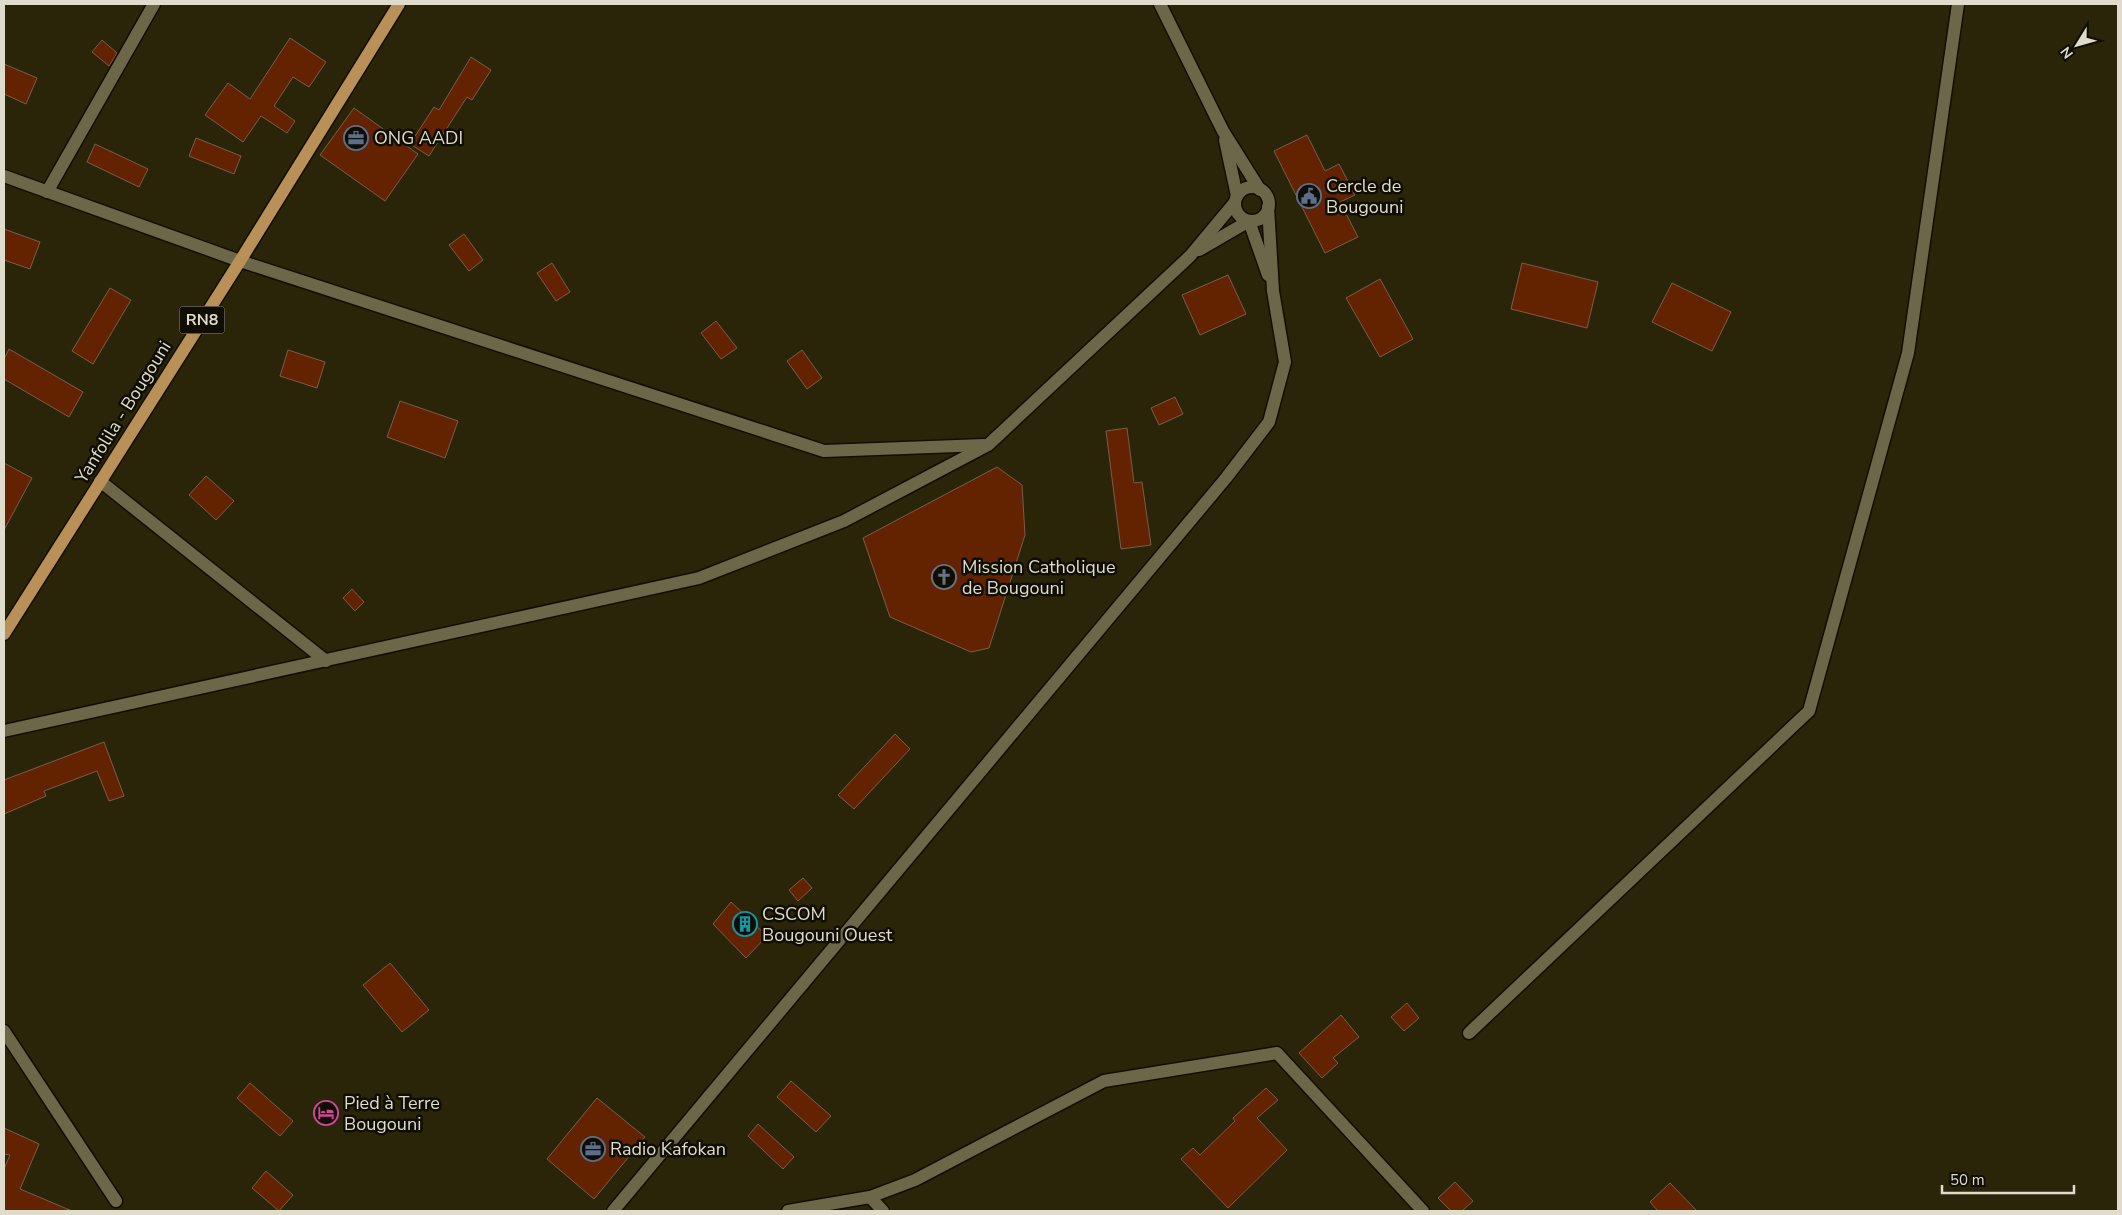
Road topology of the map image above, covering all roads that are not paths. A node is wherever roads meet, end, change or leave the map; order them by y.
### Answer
1 (154, 4) edge
2 (398, 4) edge
3 (1160, 4) edge
4 (1958, 4) edge
5 (1223, 132) junction
6 (4, 176) edge
7 (1260, 190) junction
8 (47, 192) junction
9 (1236, 199) junction
10 (1268, 207) junction
11 (1249, 221) junction
12 (1190, 256) junction
13 (240, 261) junction
14 (1273, 291) junction
15 (988, 444) junction
16 (100, 481) junction
17 (4, 634) edge
18 (326, 661) junction
19 (4, 731) edge
20 (4, 1031) edge
21 (1470, 1033) dead end
22 (870, 1197) junction
23 (116, 1200) dead end
24 (613, 1211) edge
25 (788, 1211) edge
26 (883, 1211) edge
27 (1423, 1211) edge

1 - 8 street
2 - 13 main road, Yanfolila - Bougouni / RN8
3 - 5 street
4 - 21 street
5 - 7 street
5 - 9 street
6 - 8 street
7 - 9 street
7 - 10 street
8 - 13 street
9 - 11 street
9 - 12 street
10 - 11 street
10 - 14 street
11 - 12 street
11 - 14 street
12 - 15 street
13 - 15 street
13 - 16 main road, Yanfolila - Bougouni / RN8
14 - 24 street
15 - 18 street
16 - 17 main road, Yanfolila - Bougouni / RN8
16 - 18 street
18 - 19 street
20 - 23 street
22 - 25 street
22 - 26 street
22 - 27 street

